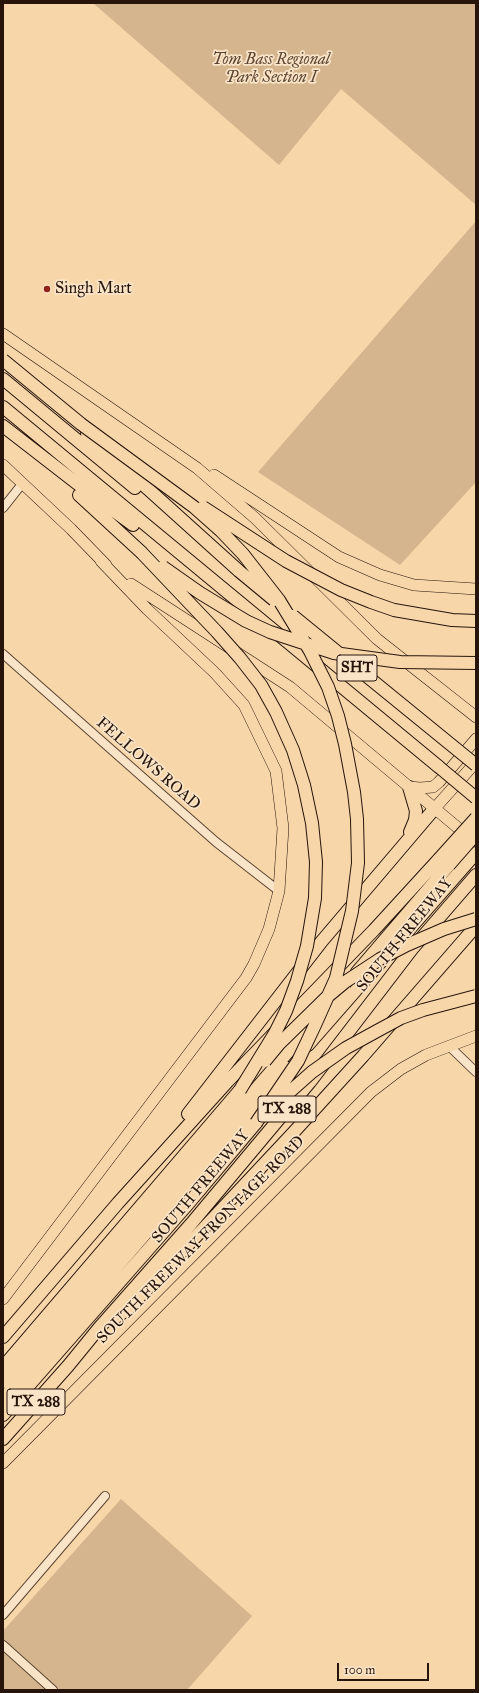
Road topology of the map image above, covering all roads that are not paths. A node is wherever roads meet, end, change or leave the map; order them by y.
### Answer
1 (3, 334) edge
2 (5, 361) edge
3 (3, 379) edge
4 (3, 407) edge
5 (3, 427) edge
6 (3, 465) edge
7 (197, 468) junction
8 (145, 470) junction
9 (22, 484) junction
10 (3, 508) edge
11 (141, 552) junction
12 (101, 561) junction
13 (239, 571) junction
14 (216, 584) junction
15 (476, 589) edge
16 (476, 621) edge
17 (3, 654) edge
18 (476, 663) edge
19 (475, 715) edge
20 (476, 726) edge
21 (476, 739) edge
22 (476, 762) edge
23 (476, 766) edge
24 (409, 787) junction
25 (476, 797) edge
26 (435, 808) junction
27 (476, 818) edge
28 (476, 834) edge
29 (405, 843) junction
30 (476, 843) edge
31 (476, 853) edge
32 (444, 862) junction
33 (472, 879) edge
34 (279, 891) junction
35 (476, 919) edge
36 (476, 926) edge
37 (476, 996) edge
38 (476, 1036) edge
39 (449, 1046) junction
40 (476, 1072) edge
41 (240, 1090) junction
42 (256, 1123) junction
43 (118, 1203) junction
44 (3, 1299) edge
45 (99, 1328) junction
46 (3, 1337) edge
47 (3, 1367) edge
48 (3, 1382) edge
49 (3, 1399) edge
50 (3, 1415) edge
51 (3, 1439) edge
52 (3, 1463) edge
53 (106, 1496) dead end
54 (3, 1615) edge
55 (3, 1645) edge
56 (53, 1690) edge

1 - 7 main road
2 - 8 highway, bridge
2 - 13 highway
3 - 13 highway, SHT
4 - 14 highway, SHT
5 - 11 highway
5 - 14 highway
6 - 9 main road
7 - 15 main road
7 - 19 main road
8 - 16 highway, bridge
8 - 42 highway, bridge
9 - 10 street
9 - 12 main road
11 - 18 highway, bridge
11 - 41 highway, bridge
12 - 24 main road
12 - 34 main road
13 - 23 highway, SHT, bridge
14 - 25 highway, SHT, bridge
17 - 34 street, FELLOWS ROAD
19 - 20 main road
21 - 24 main road
22 - 26 main road
24 - 26 main road
24 - 29 highway
26 - 29 highway
26 - 30 main road
27 - 32 highway, SOUTH FREEWAY, bridge
28 - 32 highway, bridge
29 - 43 highway
31 - 49 highway
32 - 43 highway, SOUTH FREEWAY
32 - 48 highway
33 - 45 highway, SOUTH FREEWAY / TX 288
34 - 44 main road
35 - 41 highway, bridge
36 - 45 highway
37 - 42 highway, bridge
38 - 39 main road, SOUTH FREEWAY FRONTAGE ROAD
39 - 40 street
39 - 52 main road, SOUTH FREEWAY FRONTAGE ROAD
41 - 47 highway
42 - 50 highway
43 - 46 highway, SOUTH FREEWAY
45 - 51 highway, SOUTH FREEWAY / TX 288
53 - 54 street
55 - 56 street

